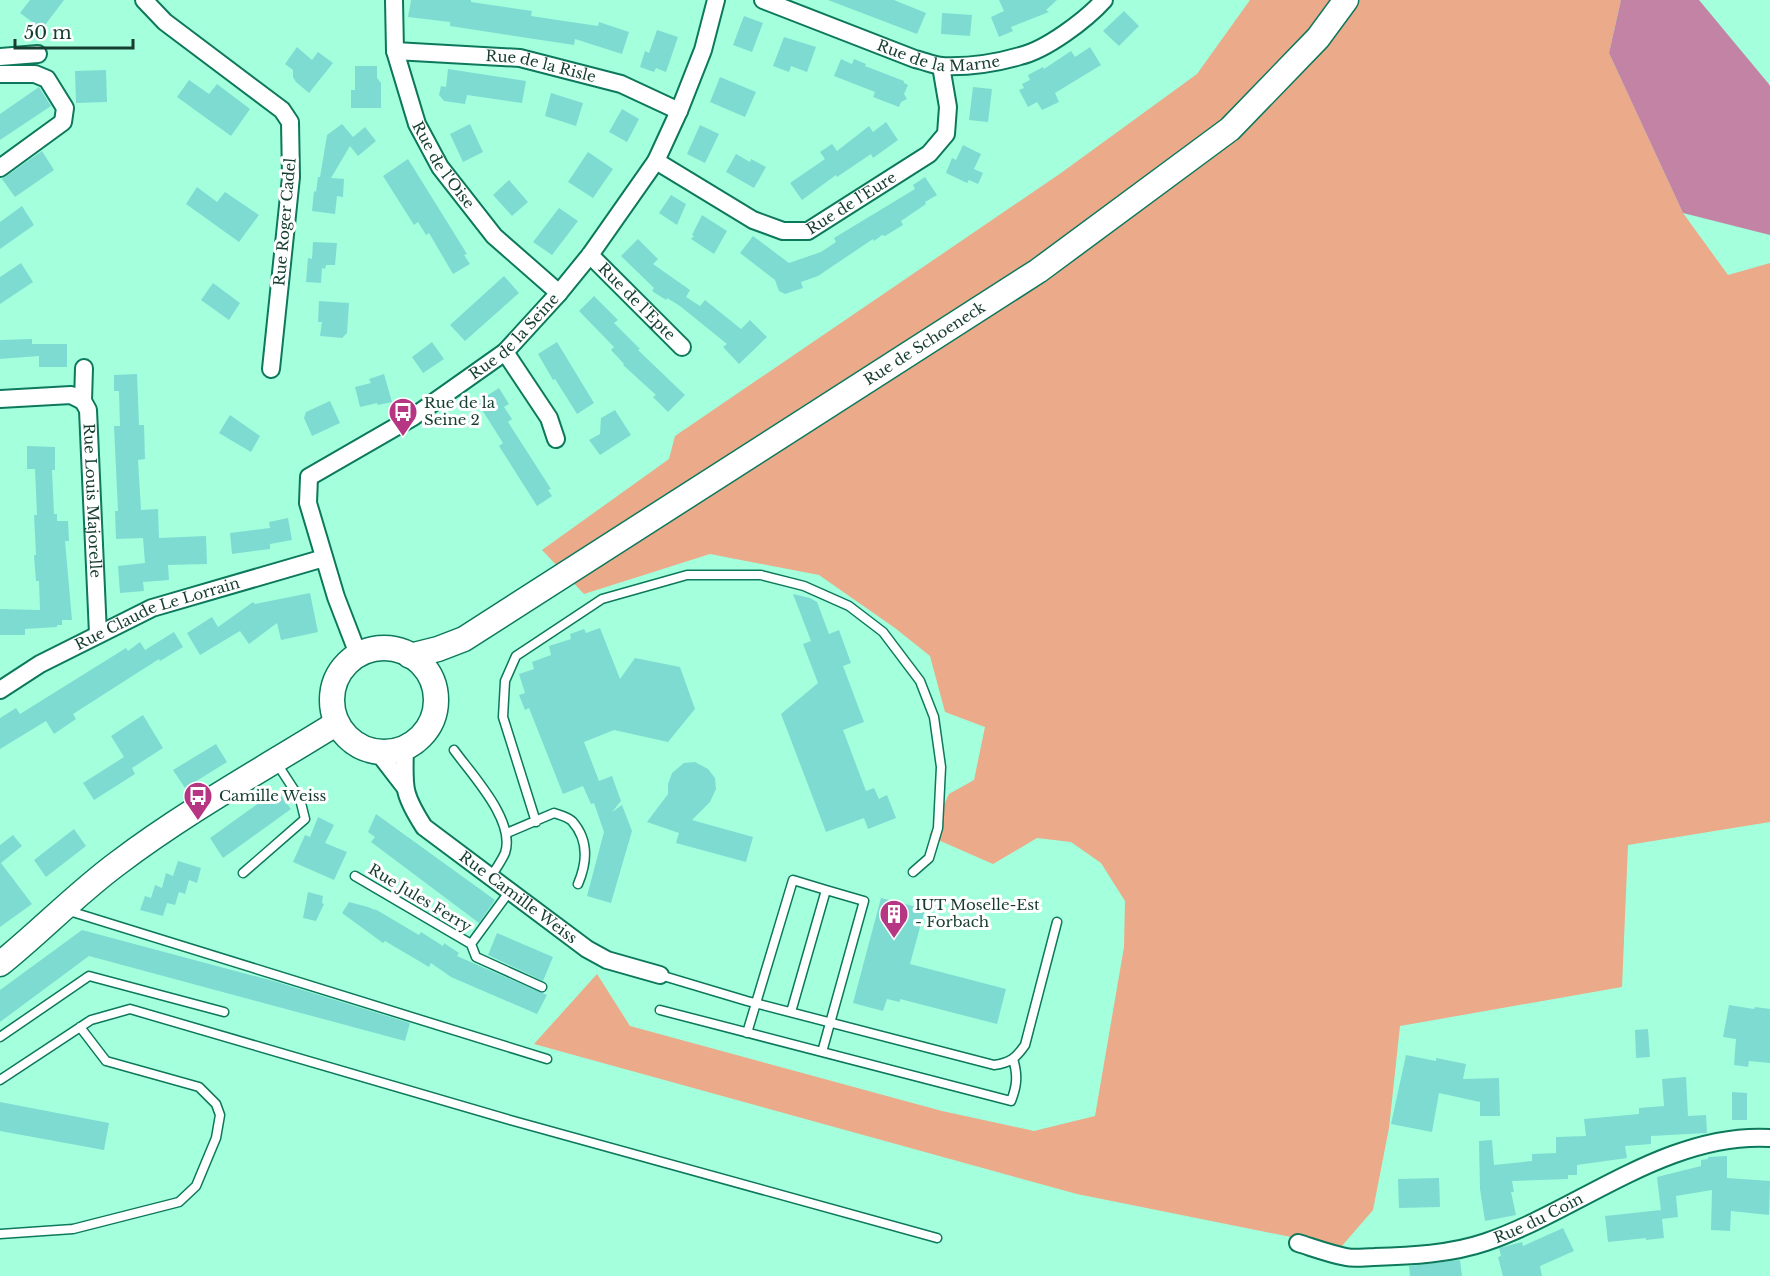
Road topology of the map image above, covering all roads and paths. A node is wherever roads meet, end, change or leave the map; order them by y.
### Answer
1 (144, 0) edge
2 (394, 0) edge
3 (716, 0) edge
4 (763, 0) edge
5 (1104, 0) edge
6 (1346, 0) edge
7 (395, 51) junction
8 (38, 54) dead end
9 (0, 57) edge
10 (941, 66) junction
11 (0, 74) edge
12 (680, 111) junction
13 (656, 161) junction
14 (0, 168) edge
15 (590, 255) junction
16 (559, 293) junction
17 (682, 347) dead end
18 (505, 352) junction
19 (84, 368) dead end
20 (272, 369) dead end
21 (0, 399) edge
22 (83, 400) junction
23 (556, 439) dead end
24 (324, 558) junction
25 (98, 634) junction
26 (464, 639) junction
27 (358, 654) junction
28 (410, 656) junction
29 (435, 686) junction
30 (0, 690) edge
31 (337, 723) junction
32 (405, 748) junction
33 (454, 750) dead end
34 (377, 751) junction
35 (275, 762) junction
36 (404, 786) junction
37 (536, 822) junction
38 (507, 833) junction
39 (913, 872) dead end
40 (243, 873) dead end
41 (355, 876) dead end
42 (490, 878) junction
43 (578, 884) dead end
44 (826, 890) junction
45 (509, 892) junction
46 (66, 904) junction
47 (1057, 922) dead end
48 (0, 943) edge
49 (471, 944) junction
50 (0, 964) edge
51 (660, 975) joint
52 (542, 987) dead end
53 (756, 1003) junction
54 (660, 1010) dead end
55 (225, 1012) dead end
56 (791, 1012) junction
57 (831, 1023) junction
58 (80, 1027) junction
59 (747, 1033) junction
60 (0, 1037) edge
61 (822, 1052) junction
62 (547, 1059) dead end
63 (1013, 1059) junction
64 (0, 1080) edge
65 (1770, 1138) edge
66 (0, 1234) edge
67 (937, 1238) dead end
68 (1298, 1244) dead end

1 - 20 street, Rue Roger Cadel
2 - 7 street, Rue de l'Oise
3 - 12 street, Rue de la Seine
4 - 10 street, Rue de la Marne
5 - 10 street, Rue de la Marne
6 - 26 main road, Rue de Schoeneck
7 - 12 street, Rue de la Risle
7 - 16 street, Rue de l'Oise
8 - 9 street
10 - 13 street, Rue de l'Eure
11 - 14 street
12 - 13 street, Rue de la Seine
13 - 15 street, Rue de la Seine
15 - 16 street, Rue de la Seine
15 - 17 street, Rue de l'Epte
16 - 18 street, Rue de la Seine
18 - 23 street
18 - 24 street, Rue de la Seine
19 - 22 street, Rue Louis Majorelle
21 - 22 street
22 - 25 street, Rue Louis Majorelle
24 - 25 street, Rue Claude Le Lorrain
24 - 27 street, Rue de la Seine
25 - 30 street, Rue Claude Le Lorrain
26 - 28 main road, Rue de Schoeneck
26 - 29 main road, Rue de Schoeneck
27 - 28 main road
27 - 31 main road
28 - 29 main road
29 - 32 main road
31 - 34 main road
31 - 35 main road
32 - 34 main road
32 - 36 street, Rue Camille Weiss
33 - 38 lane
34 - 36 street, Rue Camille Weiss
35 - 40 lane
35 - 46 main road
36 - 42 street, Rue Camille Weiss
37 - 38 lane
37 - 39 lane
37 - 43 lane
38 - 42 lane
41 - 49 lane, Rue Jules Ferry
42 - 45 street, Rue Camille Weiss
44 - 53 lane
44 - 56 lane
44 - 57 lane
45 - 49 lane, Rue Jules Ferry
45 - 51 street, Rue Camille Weiss
46 - 48 main road
46 - 50 main road
46 - 62 lane
47 - 63 lane
49 - 52 lane, Rue Jules Ferry
51 - 53 lane
53 - 56 lane
53 - 59 lane
54 - 59 lane
55 - 60 lane
56 - 57 lane
57 - 61 lane
57 - 63 lane
58 - 64 lane
58 - 66 lane
58 - 67 lane
59 - 61 lane
61 - 63 lane
65 - 68 street, Rue du Coin

